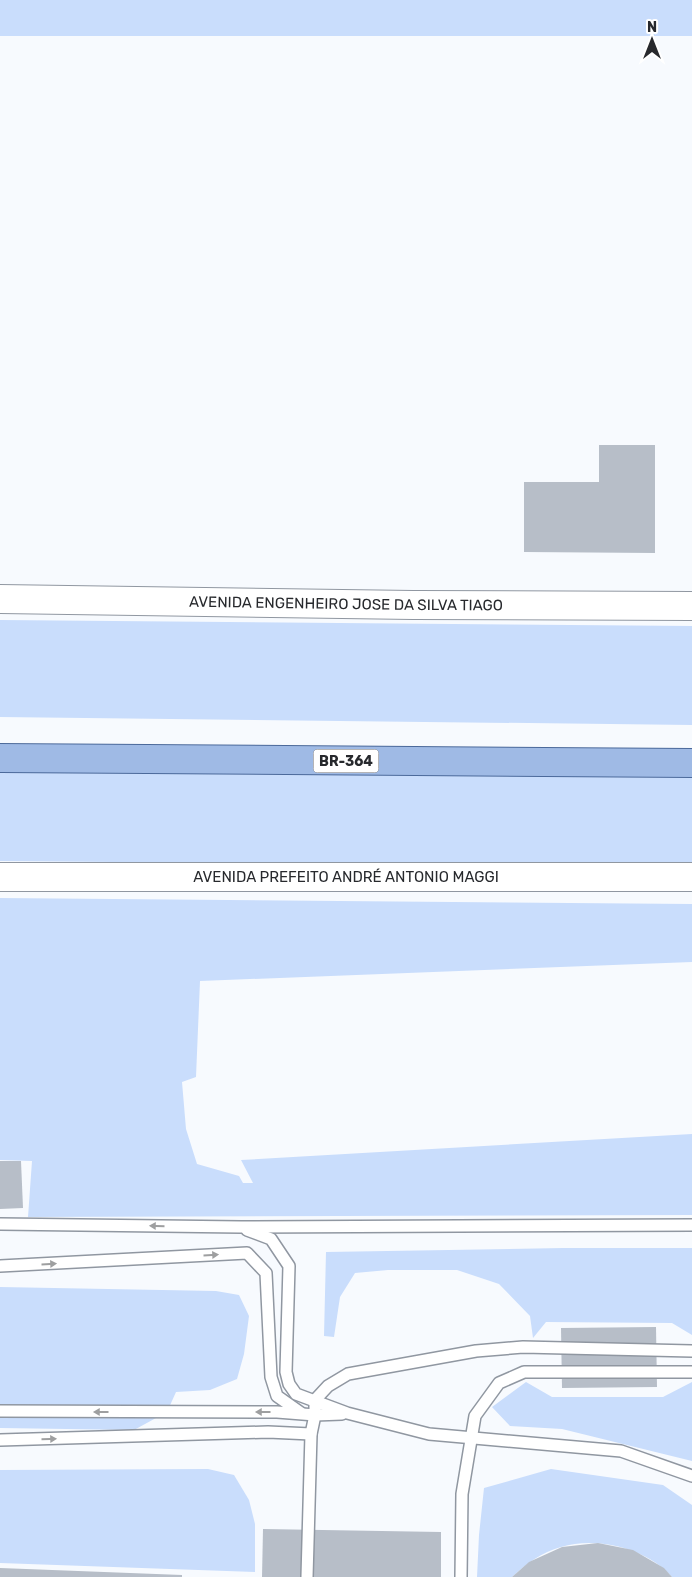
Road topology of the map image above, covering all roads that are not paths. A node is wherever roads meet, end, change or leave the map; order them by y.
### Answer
1 (0, 599) edge
2 (692, 606) edge
3 (0, 758) edge
4 (692, 763) edge
5 (0, 877) edge
6 (692, 877) edge
7 (0, 1224) edge
8 (692, 1225) edge
9 (241, 1227) junction
10 (0, 1266) edge
11 (692, 1351) edge
12 (692, 1372) edge
13 (315, 1400) junction
14 (0, 1411) edge
15 (302, 1413) junction
16 (347, 1413) junction
17 (315, 1415) junction
18 (311, 1434) junction
19 (471, 1438) junction
20 (0, 1440) edge
21 (692, 1476) edge
22 (307, 1577) edge
23 (461, 1577) edge

1 - 2 street, AVENIDA ENGENHEIRO JOSE DA SILVA TIAGO
3 - 4 main road, BR-364
5 - 6 street, AVENIDA PREFEITO ANDRÉ ANTONIO MAGGI
9 -> 7 lane
8 - 9 lane
9 - 13 lane
10 -> 15 lane
11 - 13 lane
12 - 19 lane
13 - 16 lane
13 - 17 lane
15 -> 14 lane
15 - 17 lane
16 - 17 lane
16 - 19 lane
17 - 18 lane
20 -> 18 lane
18 - 22 lane
19 - 21 lane
19 - 23 lane

